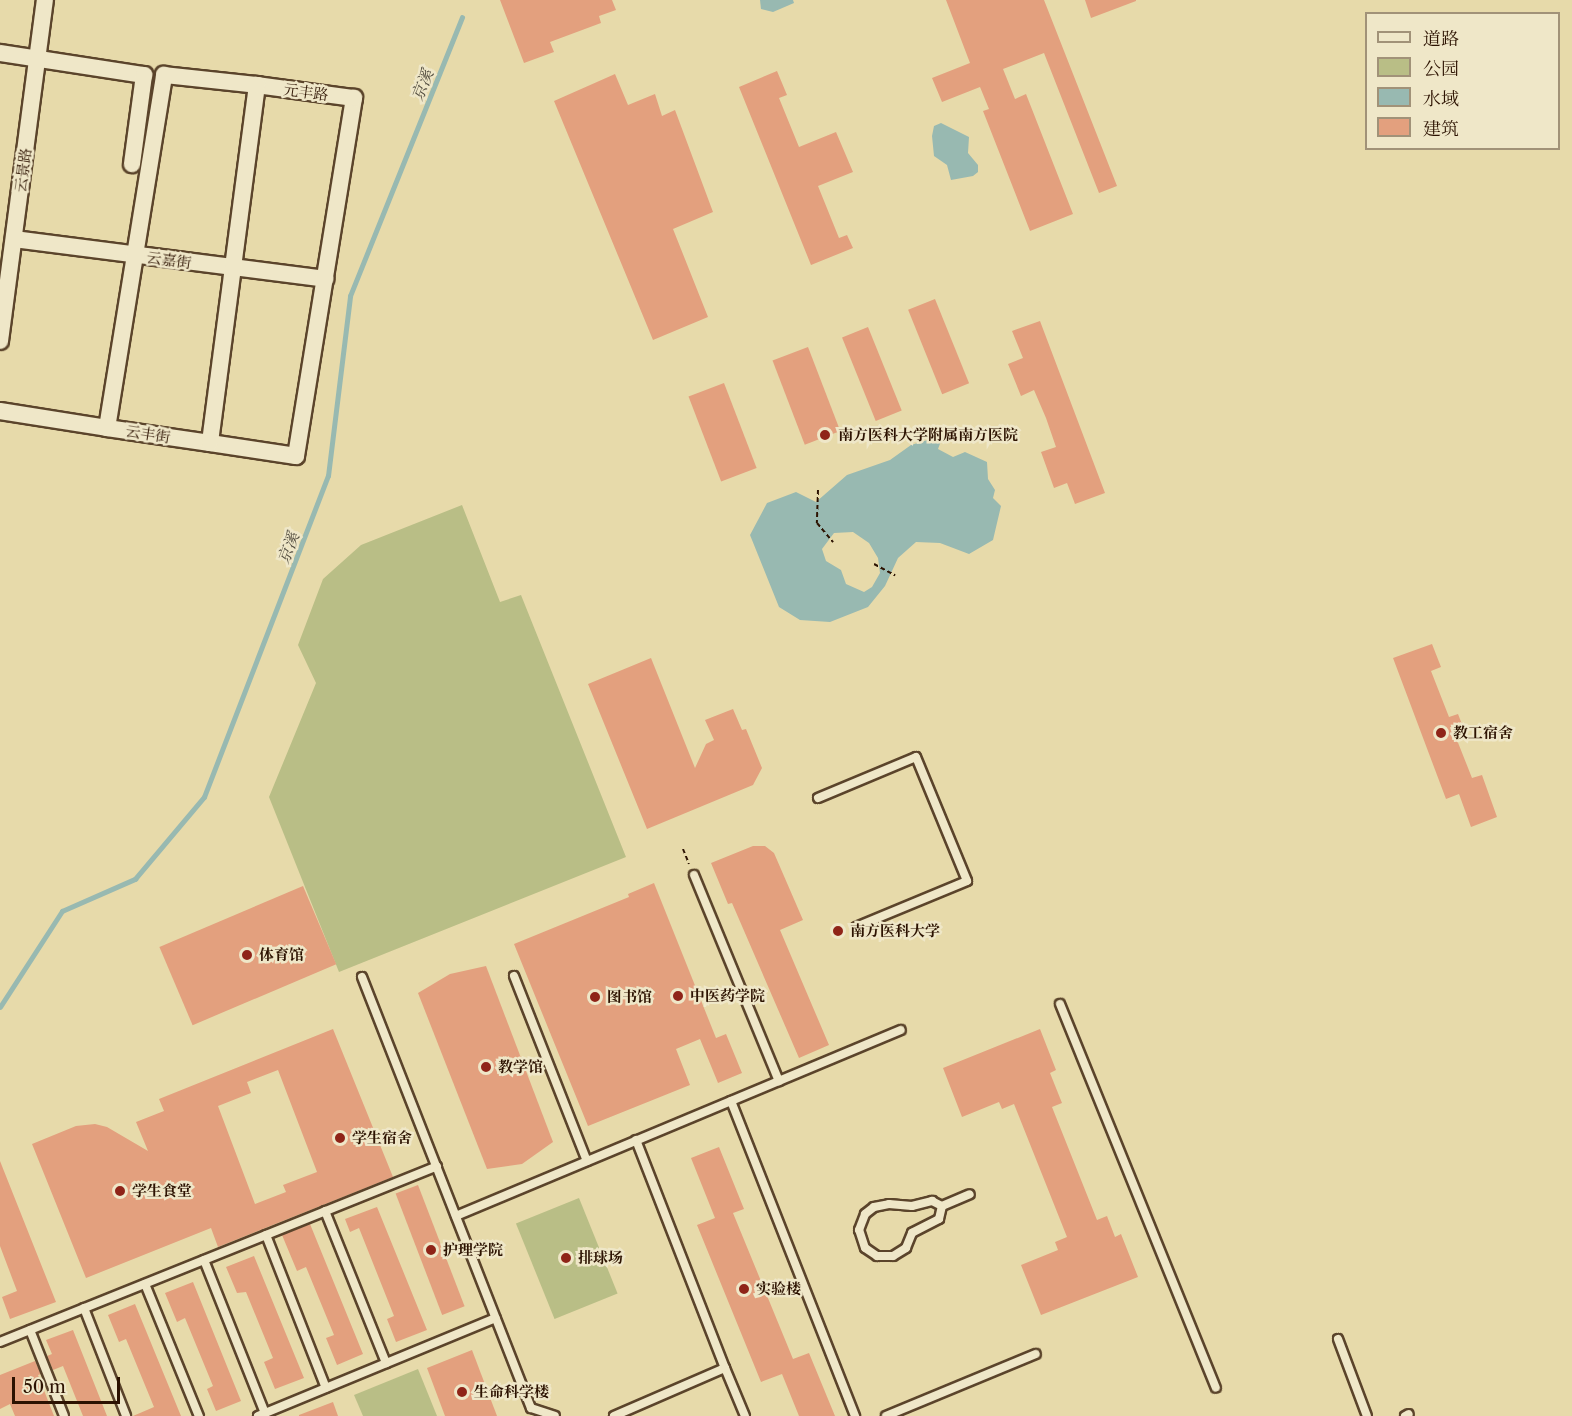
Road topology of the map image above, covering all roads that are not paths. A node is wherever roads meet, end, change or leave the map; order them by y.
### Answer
1 (45, 0) edge
2 (0, 52) edge
3 (38, 59) junction
4 (257, 85) junction
5 (132, 164) dead end
6 (14, 239) junction
7 (136, 255) junction
8 (233, 268) junction
9 (325, 279) junction
10 (0, 341) edge
11 (0, 411) edge
12 (107, 428) junction
13 (210, 443) junction
14 (296, 456) joint
15 (818, 798) dead end
16 (694, 875) road end
17 (856, 927) dead end
18 (514, 976) dead end
19 (362, 977) dead end
20 (1060, 1004) dead end
21 (901, 1030) dead end
22 (779, 1081) junction
23 (731, 1101) junction
24 (636, 1140) junction
25 (588, 1161) junction
26 (436, 1166) junction
27 (970, 1194) dead end
28 (942, 1206) junction
29 (325, 1211) junction
30 (456, 1216) junction
31 (266, 1235) junction
32 (204, 1260) junction
33 (145, 1284) junction
34 (84, 1308) junction
35 (496, 1318) junction
36 (30, 1330) junction
37 (1338, 1339) dead end
38 (0, 1342) edge
39 (1036, 1354) dead end
40 (386, 1363) junction
41 (725, 1368) junction
42 (326, 1388) junction
43 (1216, 1388) dead end
44 (262, 1414) edge
45 (64, 1416) edge
46 (126, 1416) edge
47 (199, 1416) edge
48 (555, 1416) edge
49 (614, 1416) edge
50 (746, 1416) edge
51 (855, 1416) edge
52 (886, 1416) edge
53 (1367, 1416) edge

1 - 3 street, 云景路
2 - 3 street
3 - 5 street
3 - 6 street, 云景路
4 - 7 street
4 - 8 street
4 - 9 street, 元丰路
6 - 7 street, 云嘉街
6 - 10 street, 云景路
7 - 8 street, 云嘉街
7 - 12 street
8 - 9 street, 云嘉街
8 - 13 street
9 - 14 street, 元丰路
11 - 12 street, 云丰街
12 - 13 street, 云丰街
13 - 14 street, 云丰街
15 - 17 lane
16 - 22 lane
18 - 25 lane
19 - 26 lane
20 - 43 lane
21 - 22 lane
22 - 23 lane
23 - 24 lane
23 - 51 lane
24 - 25 lane
24 - 41 lane
25 - 30 lane
26 - 29 lane
26 - 30 lane
27 - 28 lane
28 - 28 lane
29 - 31 lane
29 - 40 lane
30 - 35 lane
31 - 32 lane
31 - 42 lane
32 - 33 lane
32 - 44 lane
33 - 34 lane
33 - 47 lane
34 - 36 lane
34 - 46 lane
35 - 40 lane
35 - 48 lane
36 - 38 lane
36 - 45 lane
37 - 53 lane
39 - 52 lane
40 - 42 lane
41 - 49 lane
41 - 50 lane
42 - 44 lane

